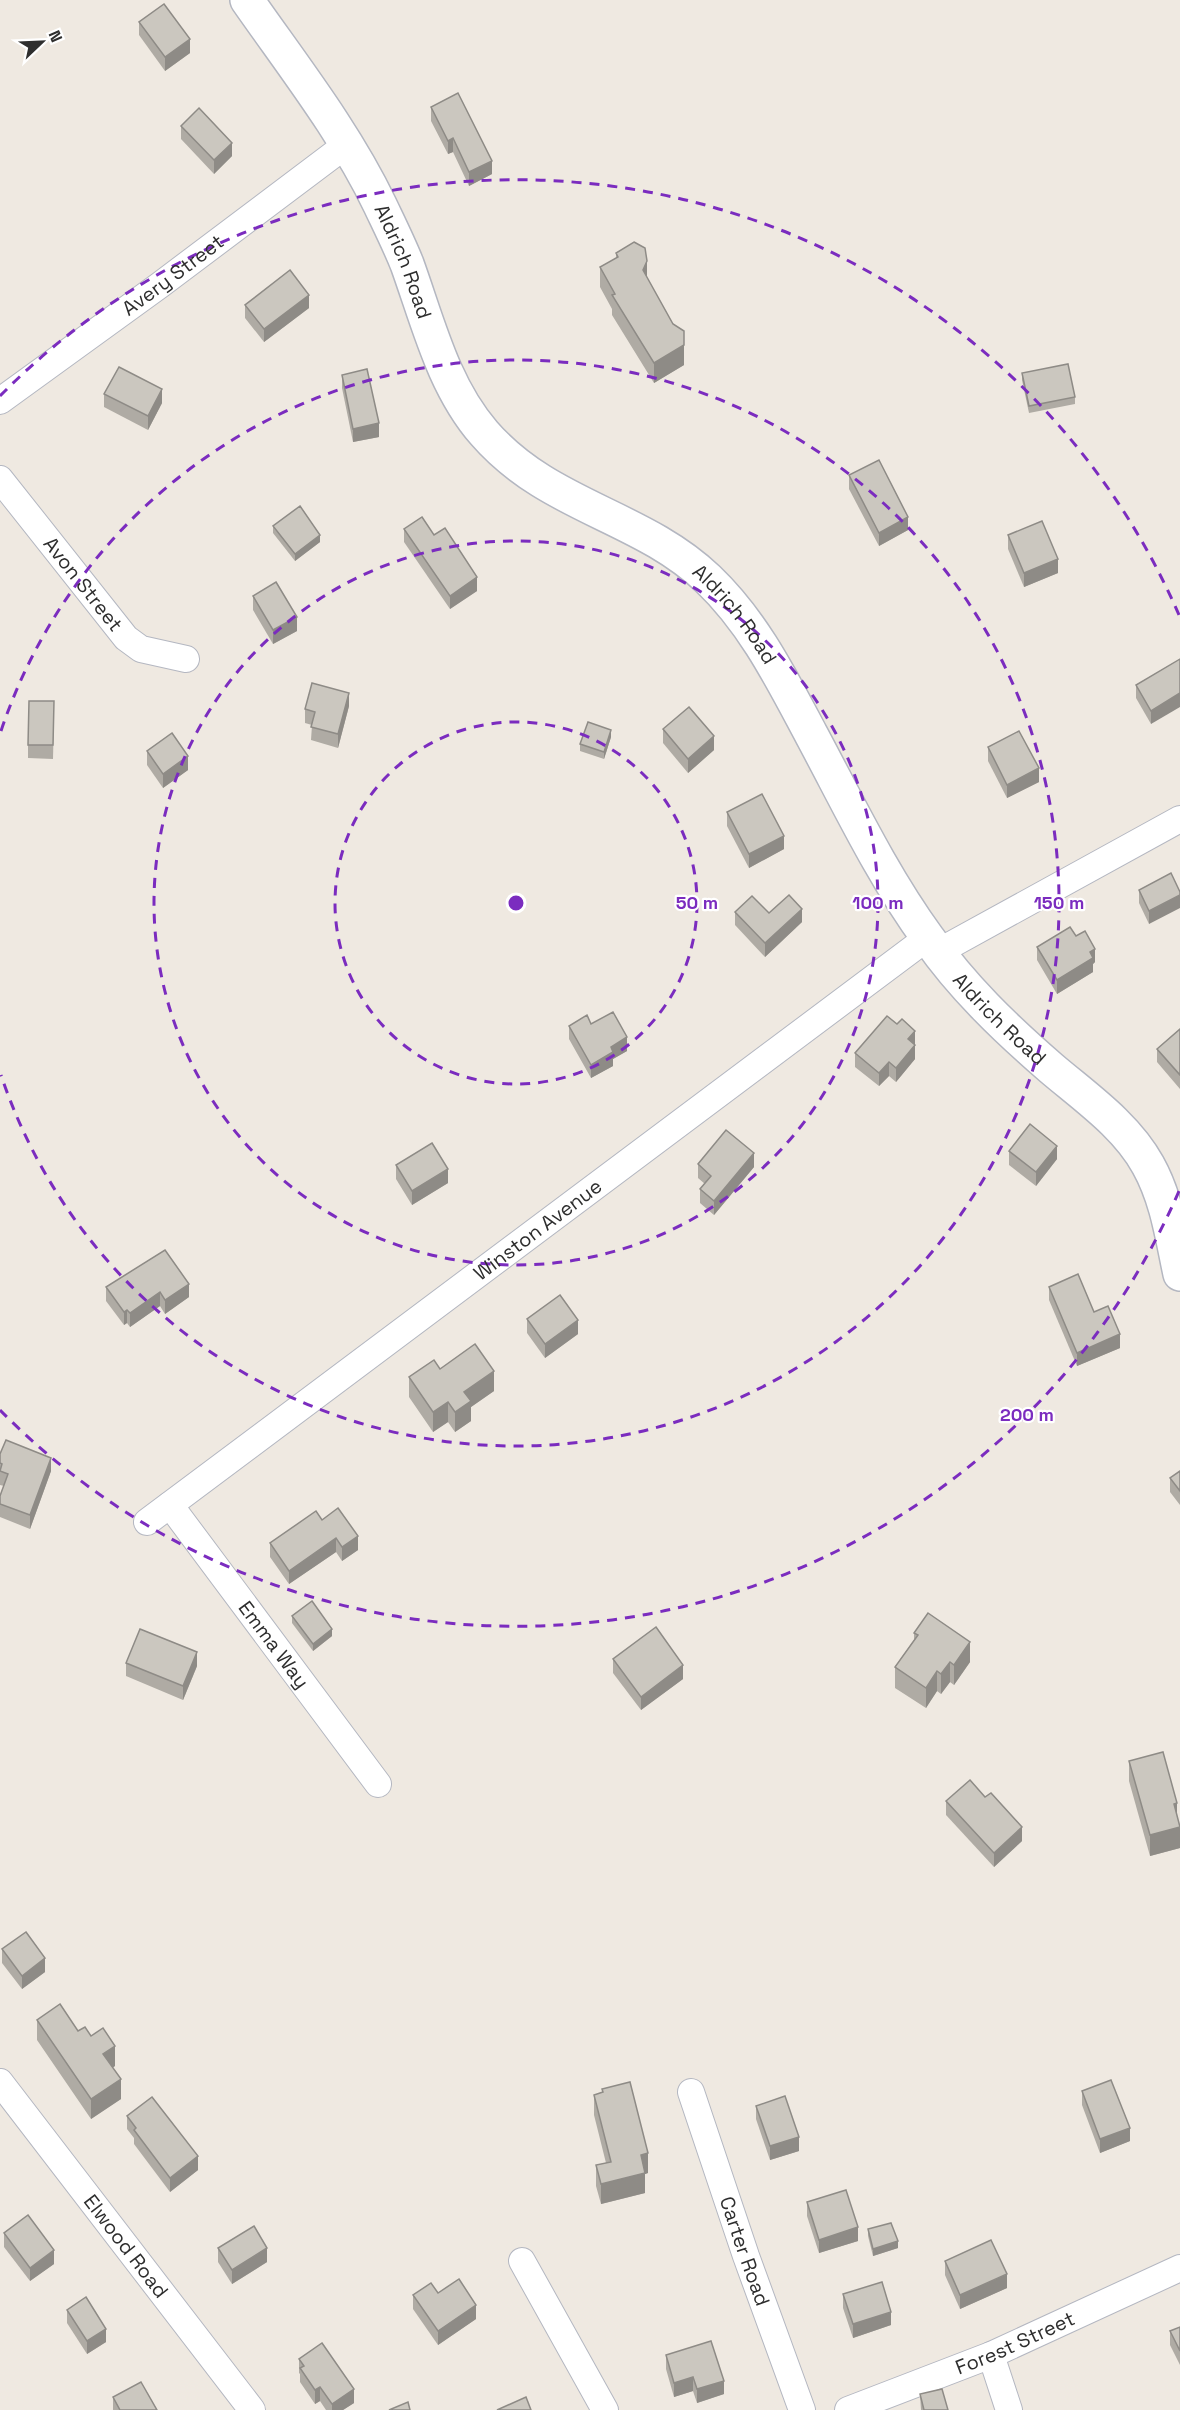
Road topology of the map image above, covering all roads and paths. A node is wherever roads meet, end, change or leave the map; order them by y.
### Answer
1 (247, 0) edge
2 (346, 145) junction
3 (0, 401) edge
4 (0, 479) edge
5 (186, 659) dead end
6 (1180, 819) edge
7 (933, 945) junction
8 (1180, 1274) edge
9 (170, 1505) junction
10 (147, 1522) dead end
11 (378, 1784) dead end
12 (0, 2082) edge
13 (691, 2092) dead end
14 (522, 2261) dead end
15 (1180, 2268) edge
16 (991, 2355) junction
17 (252, 2410) edge
18 (605, 2410) edge
19 (802, 2410) edge
20 (848, 2410) edge
21 (1009, 2410) edge

1 - 2 street, Aldrich Road
2 - 3 street, Avery Street
2 - 7 street, Aldrich Road
4 - 5 street, Avon Street
6 - 7 street, Winston Avenue
7 - 8 street, Aldrich Road
7 - 9 street, Winston Avenue
9 - 10 street, Winston Avenue
9 - 11 street, Emma Way
12 - 17 street, Elwood Road
13 - 19 street, Carter Road
14 - 18 street
15 - 16 street, Forest Street
16 - 20 street, Forest Street
16 - 21 street

